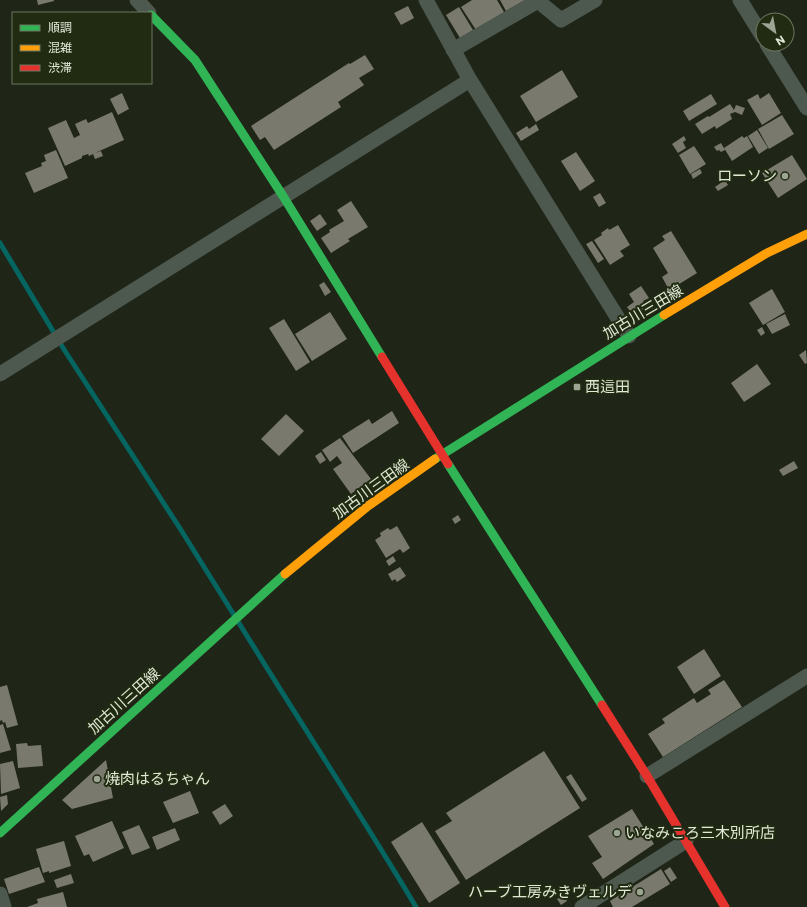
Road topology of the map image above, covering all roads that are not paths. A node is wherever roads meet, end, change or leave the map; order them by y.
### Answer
1 (137, 0) edge
2 (426, 0) edge
3 (594, 0) edge
4 (740, 0) edge
5 (148, 12) edge
6 (152, 16) edge
7 (755, 24) edge
8 (454, 50) junction
9 (772, 52) edge
10 (470, 80) junction
11 (807, 108) edge
12 (283, 196) junction
13 (807, 234) edge
14 (629, 336) junction
15 (0, 374) edge
16 (442, 454) junction
17 (807, 676) edge
18 (647, 776) junction
19 (0, 833) edge
20 (686, 841) junction
21 (0, 894) edge
22 (4, 907) edge
23 (582, 907) edge
24 (725, 907) edge

1 - 5 street
2 - 8 street
3 - 8 street
4 - 7 street
6 - 12 street
8 - 10 street
9 - 11 street
10 - 12 street
10 - 14 street
12 - 15 street
12 - 16 street
13 - 14 street, 加古川三田線
14 - 16 street, 加古川三田線
16 - 18 street
16 - 19 street, 加古川三田線
17 - 18 street
18 - 20 street
20 - 23 street
20 - 24 street
21 - 22 street

